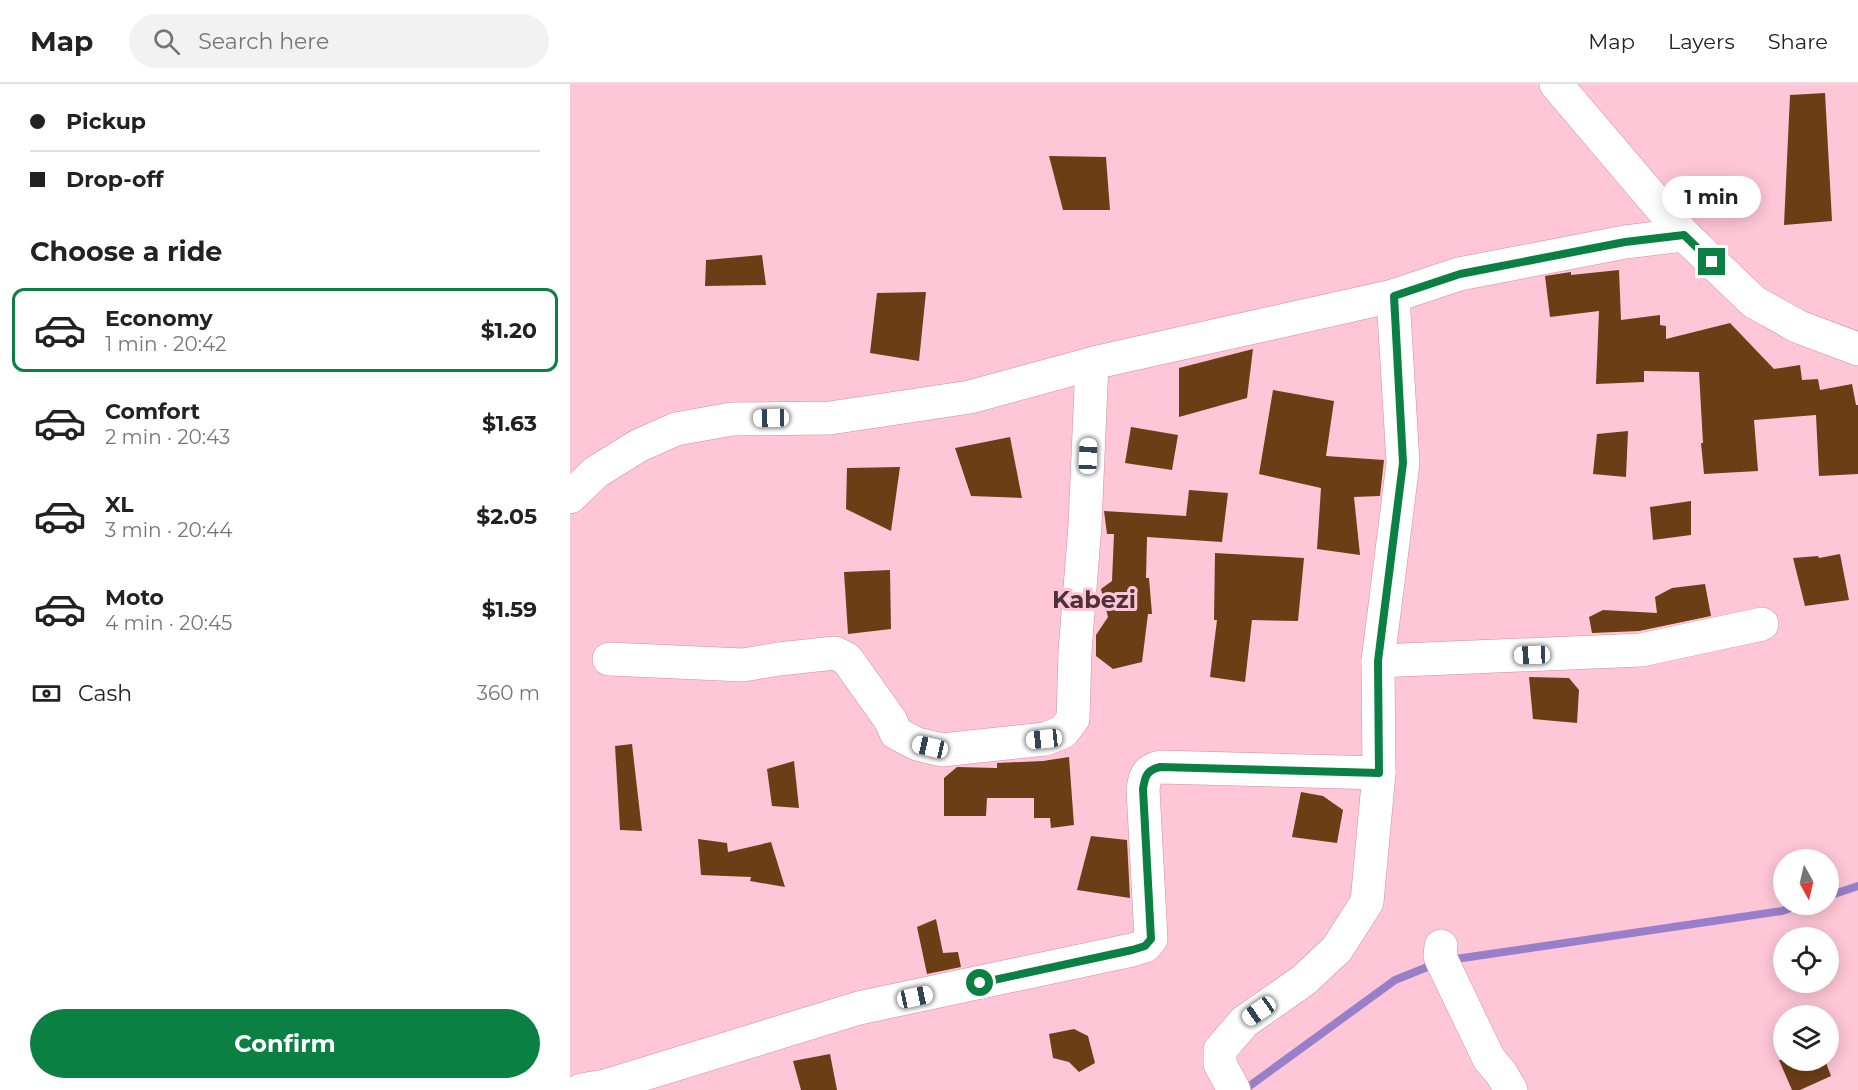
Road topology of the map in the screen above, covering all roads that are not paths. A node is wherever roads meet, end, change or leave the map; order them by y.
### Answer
1 (1556, 84) edge
2 (1684, 235) junction
3 (1394, 296) junction
4 (1858, 349) edge
5 (1092, 364) junction
6 (570, 497) edge
7 (1762, 624) dead end
8 (609, 659) dead end
9 (1378, 661) junction
10 (1379, 773) junction
11 (1441, 946) dead end
12 (581, 1090) edge
13 (1234, 1090) edge
14 (1511, 1090) edge

1 - 2 street
2 - 3 street
2 - 4 street
3 - 5 street
3 - 9 street
5 - 6 street
5 - 8 street
7 - 9 street
9 - 10 street
10 - 12 street
10 - 13 street
11 - 14 street

